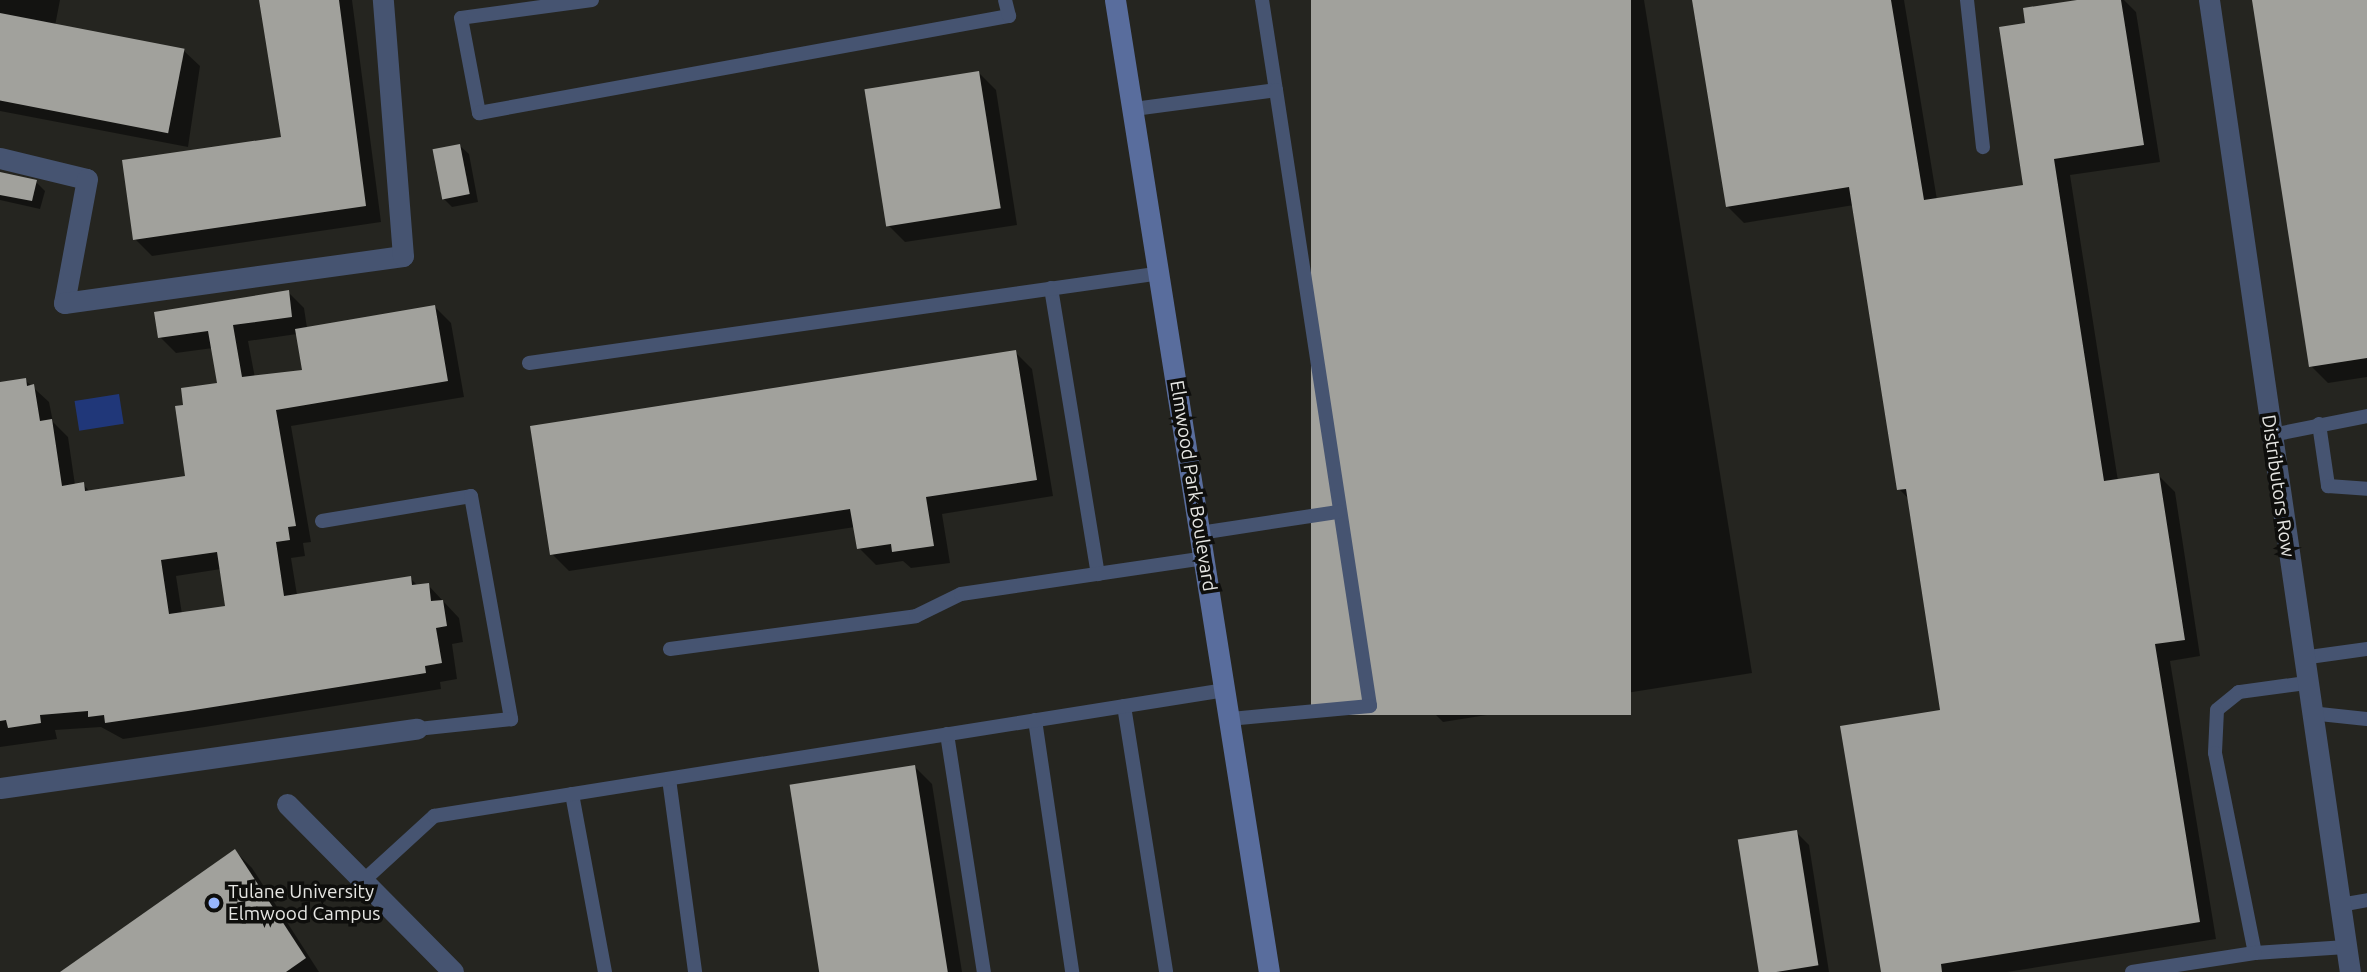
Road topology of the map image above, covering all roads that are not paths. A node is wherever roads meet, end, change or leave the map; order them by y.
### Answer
1 (383, 0) edge
2 (592, 0) edge
3 (1005, 0) edge
4 (1115, 0) edge
5 (1262, 0) edge
6 (1967, 0) edge
7 (2209, 0) edge
8 (1276, 90) junction
9 (1134, 109) junction
10 (1983, 147) dead end
11 (0, 158) edge
12 (1161, 273) junction
13 (1051, 288) junction
14 (529, 363) dead end
15 (2367, 416) edge
16 (2319, 424) junction
17 (2272, 435) junction
18 (2367, 489) edge
19 (1338, 512) junction
20 (322, 521) dead end
21 (1200, 533) junction
22 (1204, 558) junction
23 (1098, 574) junction
24 (670, 649) dead end
25 (2367, 649) edge
26 (2302, 658) junction
27 (2306, 683) junction
28 (1225, 690) junction
29 (1124, 706) junction
30 (2310, 713) junction
31 (1229, 719) junction
32 (2367, 719) edge
33 (1035, 720) junction
34 (417, 729) joint
35 (947, 734) junction
36 (669, 779) junction
37 (0, 788) edge
38 (572, 794) junction
39 (287, 804) dead end
40 (362, 882) junction
41 (2367, 900) edge
42 (2340, 905) junction
43 (2346, 947) junction
44 (2255, 953) junction
45 (453, 972) edge
46 (605, 972) edge
47 (695, 972) edge
48 (984, 972) edge
49 (1072, 972) edge
50 (1166, 972) edge
51 (1269, 972) edge
52 (2132, 972) edge
53 (2350, 972) edge

1 - 11 street
2 - 3 lane
4 - 9 street, Elmwood Park Boulevard
5 - 8 lane
6 - 10 lane
7 - 17 street, Distributors Row
8 - 9 lane
8 - 19 lane
9 - 12 street, Elmwood Park Boulevard
12 - 13 lane
12 - 21 street, Elmwood Park Boulevard
13 - 14 lane
13 - 23 lane
15 - 16 lane
16 - 17 lane
16 - 18 lane
17 - 26 street, Distributors Row
19 - 21 lane
19 - 31 lane
20 - 34 lane
21 - 22 street, Elmwood Park Boulevard
22 - 23 lane
22 - 28 street, Elmwood Park Boulevard
23 - 24 lane
25 - 26 lane
26 - 27 street, Distributors Row
27 - 30 street, Distributors Row
27 - 44 lane
28 - 29 lane
28 - 31 street, Elmwood Park Boulevard
29 - 33 lane
29 - 50 lane
30 - 32 lane
30 - 42 street, Distributors Row
31 - 51 street, Elmwood Park Boulevard
33 - 35 lane
33 - 49 lane
34 - 37 street
35 - 36 lane
35 - 48 lane
36 - 38 lane
36 - 47 lane
38 - 40 lane
38 - 46 lane
39 - 40 street
40 - 45 street
41 - 42 lane
42 - 43 street, Distributors Row
43 - 44 lane
43 - 53 street, Distributors Row
44 - 52 lane

